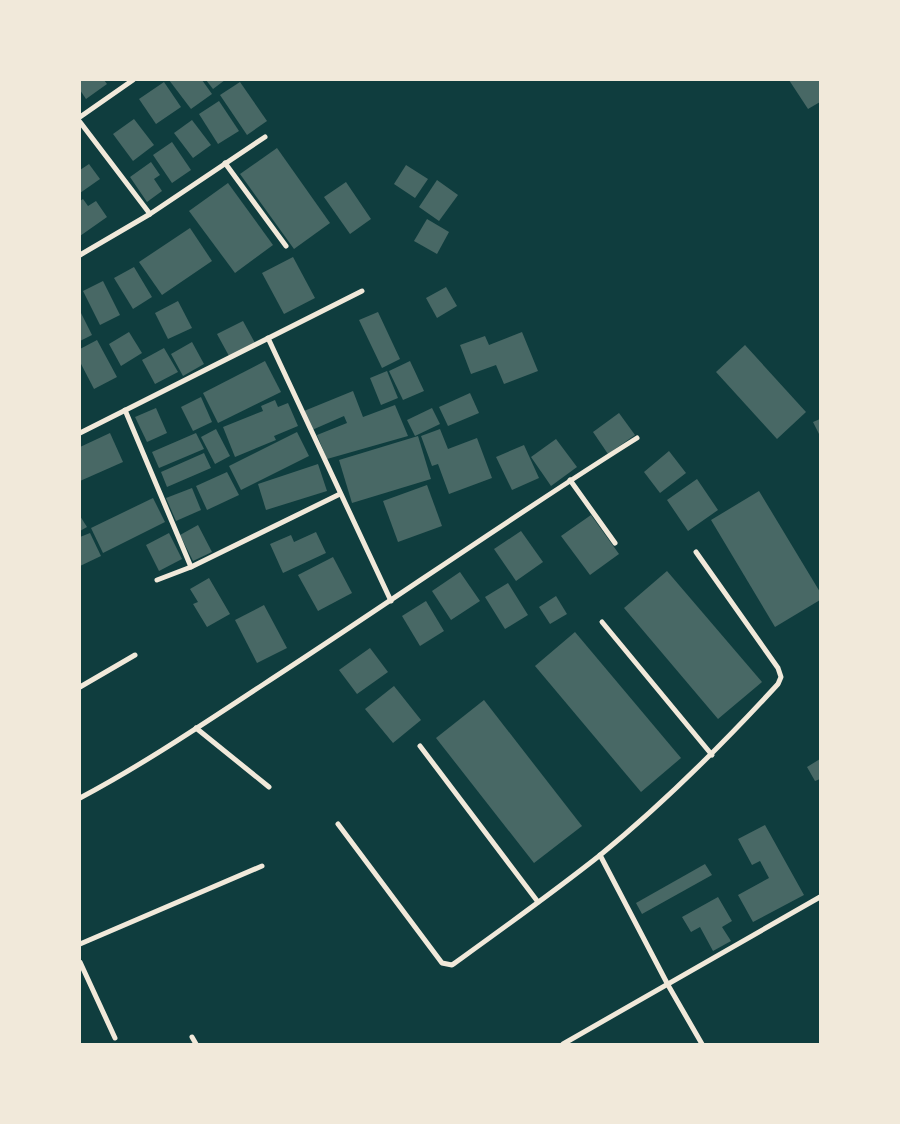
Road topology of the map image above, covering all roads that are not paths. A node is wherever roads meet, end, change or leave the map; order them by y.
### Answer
1 (132, 80) edge
2 (80, 117) edge
3 (80, 122) edge
4 (265, 137) dead end
5 (225, 163) junction
6 (150, 214) junction
7 (286, 246) dead end
8 (80, 255) edge
9 (362, 290) dead end
10 (268, 338) junction
11 (125, 410) junction
12 (80, 433) edge
13 (637, 438) dead end
14 (570, 480) junction
15 (340, 494) junction
16 (615, 543) dead end
17 (696, 552) dead end
18 (191, 567) junction
19 (157, 580) dead end
20 (391, 602) junction
21 (602, 622) dead end
22 (135, 655) dead end
23 (80, 687) edge
24 (196, 728) junction
25 (420, 746) dead end
26 (712, 755) junction
27 (269, 787) dead end
28 (80, 798) edge
29 (338, 824) dead end
30 (600, 855) junction
31 (262, 866) dead end
32 (820, 896) edge
33 (538, 902) junction
34 (80, 944) edge
35 (80, 962) edge
36 (668, 984) junction
37 (192, 1037) dead end
38 (115, 1038) dead end
39 (196, 1044) edge
40 (563, 1044) edge
41 (702, 1044) edge

1 - 2 street
3 - 6 street
4 - 5 street
5 - 6 street
5 - 7 street
6 - 8 street
9 - 10 street
10 - 11 street
10 - 15 street
11 - 12 street
11 - 18 street
13 - 14 street
14 - 16 street
14 - 20 street
15 - 18 street
15 - 20 street
17 - 26 street
18 - 19 street
20 - 24 street
21 - 26 street
22 - 23 street
24 - 27 street
24 - 28 street
25 - 33 street
26 - 30 street
29 - 33 street
30 - 33 street
30 - 36 street
31 - 34 street
32 - 36 street
35 - 38 street
36 - 40 street
36 - 41 street
37 - 39 street

